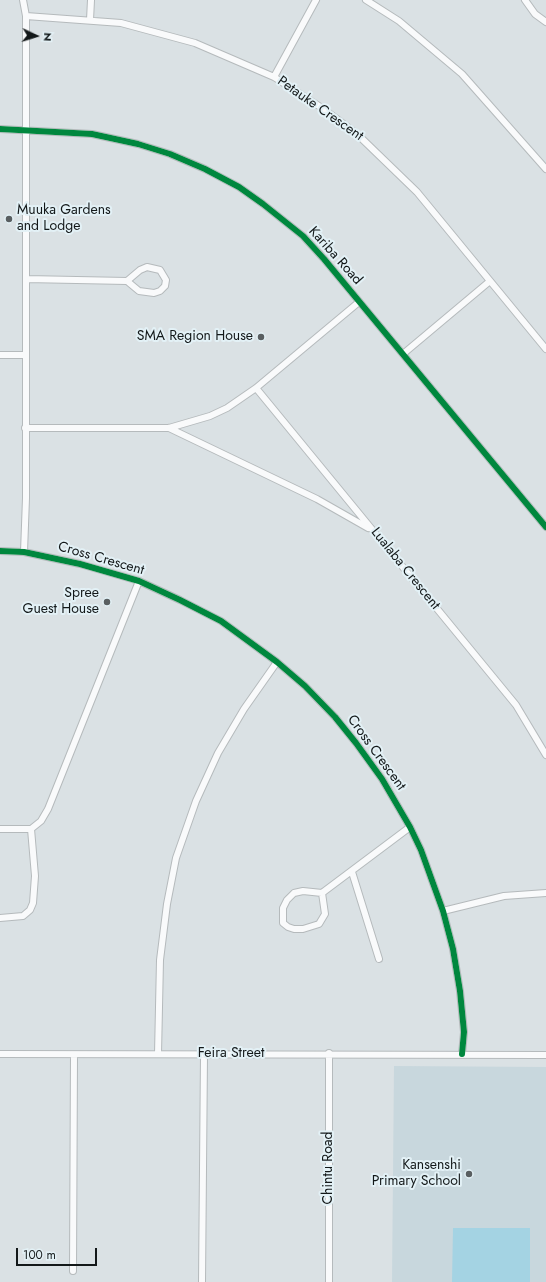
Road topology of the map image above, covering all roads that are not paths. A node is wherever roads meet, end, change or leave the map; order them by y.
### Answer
1 (23, 0) edge
2 (91, 0) edge
3 (316, 0) edge
4 (366, 0) edge
5 (526, 0) edge
6 (26, 16) junction
7 (90, 20) junction
8 (546, 22) edge
9 (274, 77) junction
10 (0, 130) edge
11 (26, 130) junction
12 (546, 169) edge
13 (26, 279) junction
14 (127, 281) junction
15 (490, 281) junction
16 (359, 302) junction
17 (546, 349) edge
18 (404, 354) junction
19 (25, 355) junction
20 (0, 356) edge
21 (256, 388) junction
22 (25, 428) junction
23 (168, 428) junction
24 (350, 502) junction
25 (341, 511) junction
26 (546, 527) edge
27 (373, 531) junction
28 (0, 551) edge
29 (24, 552) junction
30 (139, 581) junction
31 (277, 662) junction
32 (546, 755) edge
33 (410, 827) junction
34 (0, 829) edge
35 (31, 829) junction
36 (352, 872) junction
37 (546, 893) edge
38 (322, 894) junction
39 (442, 911) junction
40 (0, 918) edge
41 (379, 959) dead end
42 (329, 1053) junction
43 (0, 1054) edge
44 (158, 1054) junction
45 (462, 1054) junction
46 (74, 1055) junction
47 (204, 1055) junction
48 (546, 1055) edge
49 (73, 1271) dead end
50 (202, 1282) edge
51 (329, 1282) edge

1 - 6 street
2 - 7 street
3 - 9 street
4 - 12 street
5 - 8 street
6 - 7 street, Petauke Crescent
6 - 11 street
7 - 9 street, Petauke Crescent
9 - 15 street, Petauke Crescent
10 - 11 street, Kariba Road
11 - 13 street
11 - 16 street, Kariba Road
13 - 14 street
13 - 19 street
14 - 14 street
15 - 17 street, Petauke Crescent
15 - 18 street
16 - 18 street, Kariba Road
16 - 21 street
18 - 26 street, Kariba Road
19 - 20 street
19 - 22 street
21 - 23 street
21 - 24 street, Lualaba Crescent
22 - 23 street
22 - 29 street
23 - 25 street
24 - 25 street
24 - 27 street, Lualaba Crescent
25 - 27 street
27 - 32 street, Lualaba Crescent
28 - 29 street, Cross Crescent
29 - 30 street, Cross Crescent
30 - 31 street, Cross Crescent
30 - 35 street
31 - 33 street, Cross Crescent
31 - 44 street
33 - 36 street
33 - 39 street, Cross Crescent
34 - 35 street
35 - 40 street
36 - 38 street
36 - 41 street
37 - 39 street
38 - 38 street
39 - 45 street, Cross Crescent
42 - 45 street, Feira Street
42 - 47 street, Feira Street
42 - 51 street, Chintu Road
43 - 46 street, Feira Street
44 - 46 street, Feira Street
44 - 47 street, Feira Street
45 - 48 street, Feira Street
46 - 49 street
47 - 50 street

